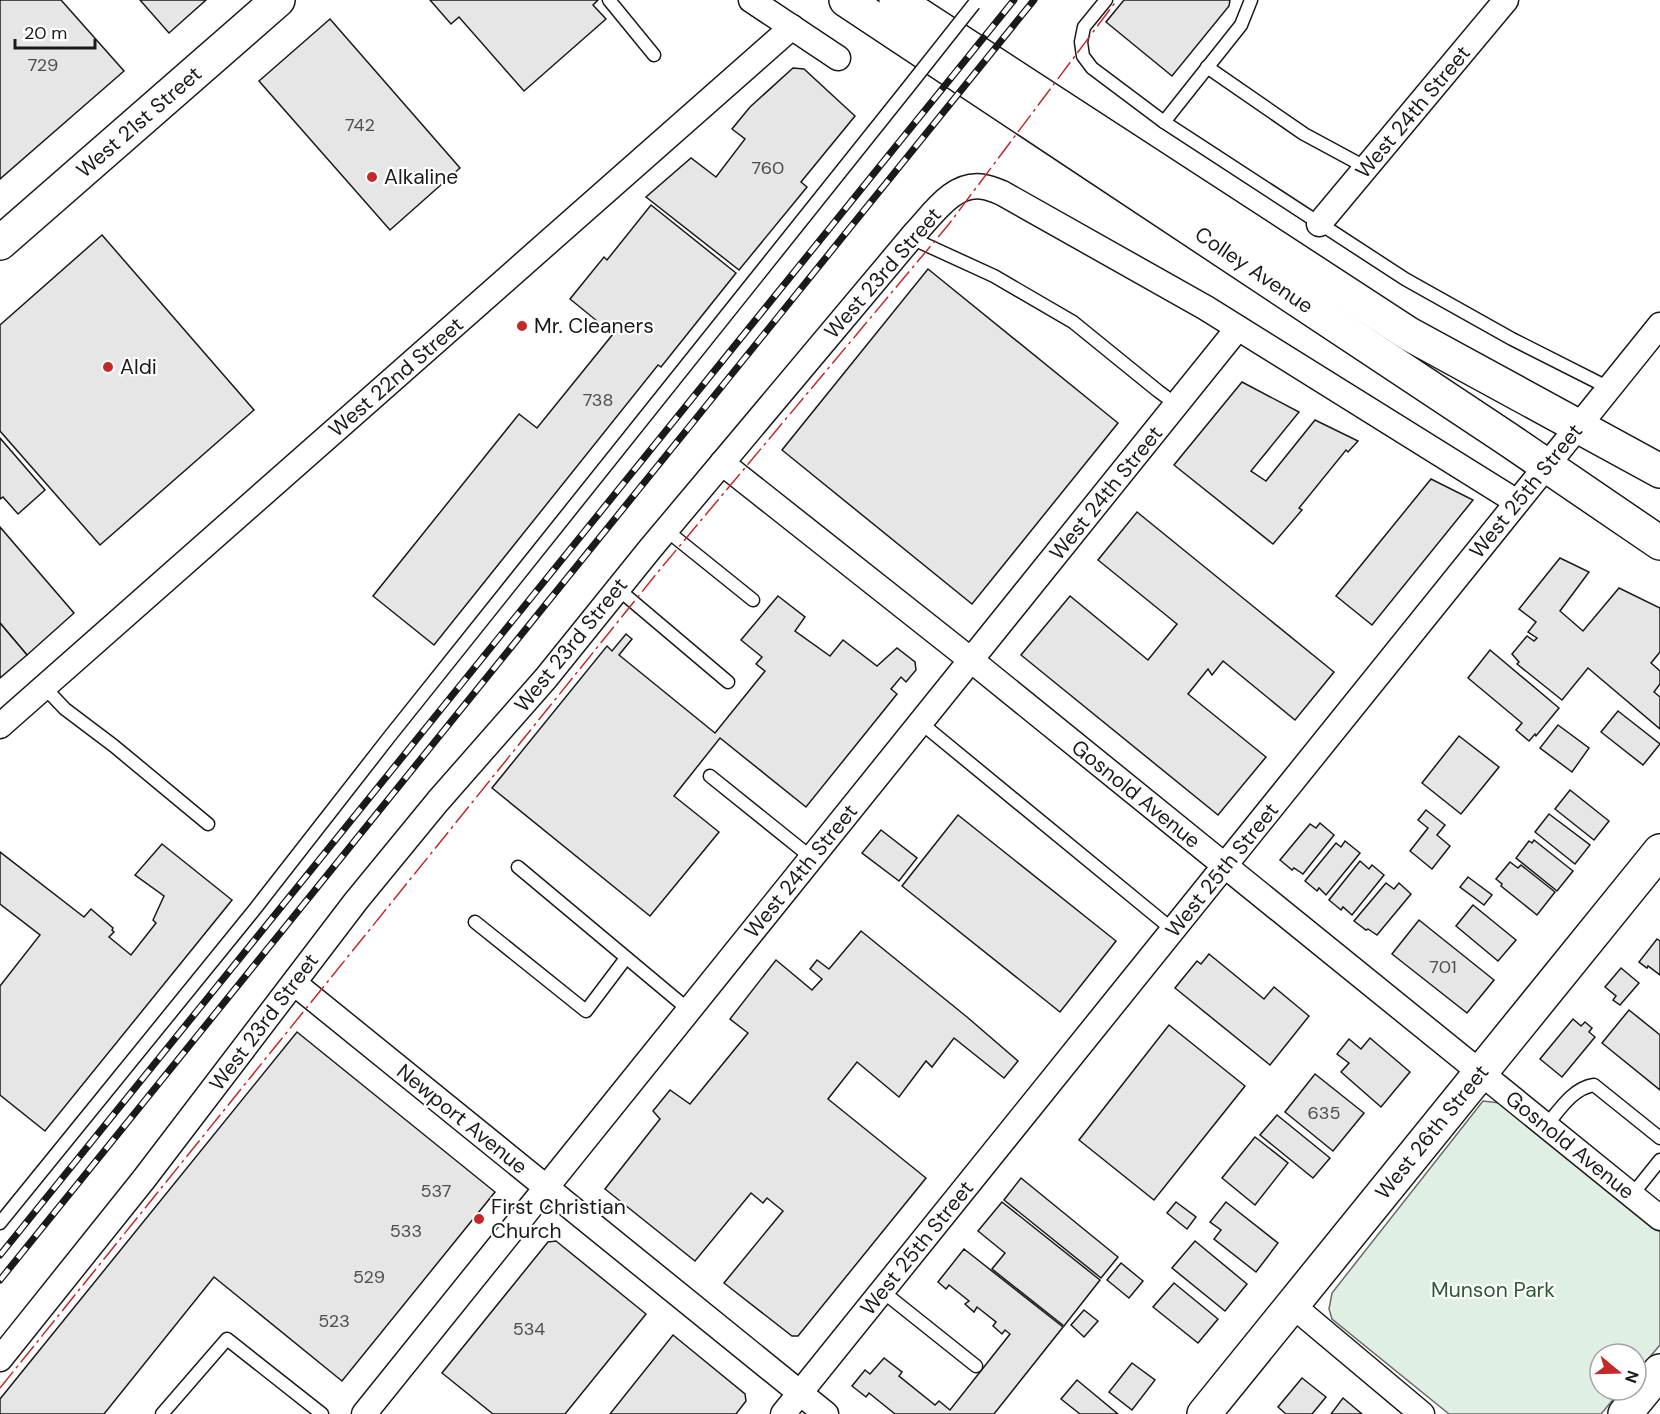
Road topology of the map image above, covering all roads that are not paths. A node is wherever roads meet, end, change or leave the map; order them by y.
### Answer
1 (278, 0) edge
2 (609, 0) edge
3 (751, 0) edge
4 (846, 0) edge
5 (896, 0) edge
6 (1106, 0) edge
7 (1251, 0) edge
8 (1506, 0) edge
9 (974, 4) dead end
10 (792, 27) junction
11 (654, 55) dead end
12 (838, 58) dead end
13 (1207, 67) junction
14 (1164, 122) junction
15 (1367, 168) junction
16 (1319, 224) junction
17 (911, 237) junction
18 (0, 243) edge
19 (1660, 325) edge
20 (1238, 328) junction
21 (1609, 388) junction
22 (1177, 405) junction
23 (1577, 427) junction
24 (722, 464) junction
25 (1546, 465) junction
26 (1660, 471) edge
27 (1517, 502) junction
28 (666, 530) junction
29 (1660, 543) edge
30 (618, 589) junction
31 (753, 600) dead end
32 (971, 660) junction
33 (728, 682) dead end
34 (44, 687) junction
35 (921, 723) junction
36 (0, 726) edge
37 (710, 776) dead end
38 (208, 824) dead end
39 (1660, 851) edge
40 (812, 858) junction
41 (1225, 866) junction
42 (518, 867) dead end
43 (475, 922) dead end
44 (1173, 930) junction
45 (626, 958) junction
46 (294, 983) junction
47 (689, 1010) junction
48 (1480, 1072) junction
49 (1546, 1126) junction
50 (1660, 1138) edge
51 (1660, 1160) edge
52 (547, 1188) junction
53 (1632, 1195) junction
54 (1660, 1218) edge
55 (0, 1223) edge
56 (882, 1291) junction
57 (1292, 1305) junction
58 (0, 1359) edge
59 (976, 1366) dead end
60 (1660, 1371) edge
61 (800, 1393) junction
62 (162, 1414) edge
63 (322, 1414) edge
64 (364, 1414) edge
65 (783, 1414) edge
66 (826, 1414) edge
67 (1204, 1414) edge
68 (1422, 1414) edge
69 (1625, 1414) edge

1 - 18 main road, West 21st Street
2 - 11 lane
3 - 10 street
4 - 25 main road, Colley Avenue
5 - 23 main road, Colley Avenue
6 - 14 lane
7 - 13 lane
8 - 15 street, West 24th Street
9 - 55 lane, bridge
10 - 12 street
10 - 34 street, West 22nd Street
13 - 14 lane
13 - 15 lane
14 - 16 lane
15 - 16 street, West 24th Street
16 - 21 lane
17 - 20 street, West 23rd Street
17 - 22 lane
17 - 24 street, West 23rd Street
19 - 21 street, West 25th Street
20 - 22 street, West 24th Street
20 - 27 street, West 23rd Street
21 - 23 street, West 25th Street
22 - 32 street, West 24th Street
23 - 25 street, West 25th Street
23 - 26 main road, Colley Avenue
24 - 28 street, West 23rd Street
24 - 32 street, Gosnold Avenue
25 - 27 street, West 25th Street
25 - 29 main road, Colley Avenue
27 - 41 street, West 25th Street
28 - 30 street, West 23rd Street
28 - 31 lane
30 - 33 lane
30 - 46 street, West 23rd Street
32 - 35 street, West 24th Street
32 - 41 street, Gosnold Avenue
34 - 36 street, West 22nd Street
34 - 38 lane
35 - 40 street, West 24th Street
35 - 44 lane
37 - 40 lane
39 - 48 main road, West 26th Street
40 - 47 street, West 24th Street
41 - 44 street, West 25th Street
41 - 48 street, Gosnold Avenue
42 - 45 lane
43 - 45 lane
44 - 56 street, West 25th Street
45 - 47 lane
46 - 52 street, Newport Avenue
46 - 58 street, West 23rd Street
47 - 52 street, West 24th Street
48 - 49 street, Gosnold Avenue
48 - 57 main road, West 26th Street
49 - 50 lane
49 - 53 street, Gosnold Avenue
51 - 53 lane
52 - 61 street, Newport Avenue
52 - 64 street, West 24th Street
53 - 54 street, Gosnold Avenue
56 - 59 lane
56 - 61 street, West 25th Street
57 - 67 main road, West 26th Street
57 - 68 street
60 - 69 main road
61 - 65 street, West 25th Street
61 - 66 street, Newport Avenue
62 - 63 lane

